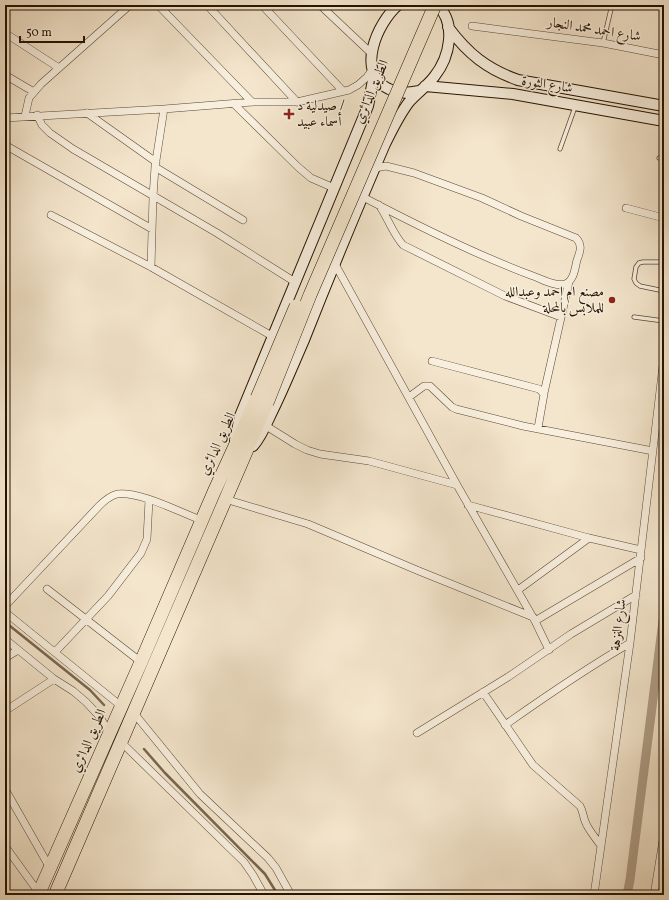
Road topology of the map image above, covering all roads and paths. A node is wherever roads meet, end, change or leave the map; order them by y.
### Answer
1 (130, 5) edge
2 (158, 5) edge
3 (207, 5) edge
4 (262, 5) edge
5 (320, 5) edge
6 (398, 5) edge
7 (426, 5) edge
8 (436, 5) edge
9 (447, 5) edge
10 (611, 9) dead end
11 (447, 22) junction
12 (472, 26) dead end
13 (5, 34) edge
14 (603, 43) junction
15 (372, 54) junction
16 (664, 55) edge
17 (59, 68) junction
18 (373, 72) junction
19 (5, 75) edge
20 (422, 89) junction
21 (343, 91) junction
22 (34, 92) junction
23 (252, 102) junction
24 (297, 102) junction
25 (234, 104) junction
26 (576, 104) junction
27 (664, 106) edge
28 (164, 109) junction
29 (87, 113) junction
30 (37, 115) junction
31 (25, 116) junction
32 (5, 118) edge
33 (664, 121) edge
34 (5, 145) edge
35 (560, 149) dead end
36 (659, 158) dead end
37 (664, 159) edge
38 (156, 165) junction
39 (375, 168) junction
40 (334, 188) junction
41 (153, 196) junction
42 (363, 197) junction
43 (379, 205) junction
44 (626, 208) dead end
45 (51, 216) dead end
46 (664, 218) edge
47 (243, 220) dead end
48 (152, 229) junction
49 (664, 262) edge
50 (334, 264) junction
51 (151, 267) junction
52 (295, 282) junction
53 (569, 282) junction
54 (664, 291) edge
55 (561, 317) junction
56 (634, 317) dead end
57 (664, 321) edge
58 (272, 336) junction
59 (664, 357) edge
60 (432, 361) dead end
61 (544, 393) junction
62 (409, 397) junction
63 (262, 401) junction
64 (262, 424) junction
65 (538, 428) junction
66 (240, 450) junction
67 (653, 451) junction
68 (457, 485) junction
69 (225, 499) junction
70 (149, 500) junction
71 (468, 505) junction
72 (201, 520) junction
73 (589, 538) junction
74 (641, 550) junction
75 (640, 558) junction
76 (47, 589) dead end
77 (518, 590) junction
78 (636, 595) junction
79 (5, 606) edge
80 (5, 612) edge
81 (86, 619) junction
82 (534, 619) junction
83 (5, 639) edge
84 (630, 643) junction
85 (18, 650) junction
86 (549, 650) junction
87 (55, 652) junction
88 (5, 658) edge
89 (141, 662) junction
90 (54, 679) junction
91 (483, 692) junction
92 (122, 706) junction
93 (5, 711) edge
94 (133, 712) junction
95 (505, 725) junction
96 (110, 733) junction
97 (417, 733) dead end
98 (121, 742) junction
99 (5, 789) edge
100 (664, 834) edge
101 (5, 846) edge
102 (601, 846) junction
103 (50, 868) junction
104 (38, 894) edge
105 (55, 895) edge
106 (264, 895) edge
107 (291, 895) edge
108 (594, 895) edge
109 (654, 895) edge

1 - 17 street
2 - 23 street
3 - 24 street
4 - 21 street
5 - 15 street
6 - 15 street
7 - 63 highway, الطريق الدائري, bridge
8 - 11 street, شارع الثورة
8 - 63 highway, الطريق الدائري, bridge
9 - 11 street
10 - 14 lane
11 - 20 street
11 - 27 street, شارع الثورة
12 - 14 street, شارع احمد محمد النجار
13 - 17 street
14 - 16 street, شارع احمد محمد النجار
15 - 18 street
17 - 22 street
18 - 20 street, شارع الثورة
18 - 21 street
18 - 40 street
19 - 22 street
20 - 26 street, شارع الثورة
20 - 39 street
21 - 24 street
22 - 31 street
23 - 24 street
23 - 25 street
25 - 28 street
25 - 40 street
26 - 33 street, شارع الثورة
26 - 35 lane
28 - 29 street
28 - 38 street
29 - 30 street
29 - 38 street
30 - 31 street
30 - 41 street
31 - 32 street
34 - 48 street
36 - 37 lane
38 - 41 street
38 - 47 street
39 - 42 street
39 - 53 street
40 - 52 street
41 - 48 street
41 - 52 street
42 - 43 street
42 - 50 street
43 - 53 street
43 - 55 street
44 - 46 street
45 - 51 street
48 - 51 street
49 - 54 lane
50 - 62 street
50 - 64 street
51 - 58 street
52 - 58 street
53 - 55 street
55 - 61 street
56 - 57 lane
58 - 66 street
59 - 67 street, شارع النزهة
60 - 61 street
61 - 65 street
62 - 65 street
62 - 68 street
63 - 64 highway, الطريق الدائري
63 - 66 highway, الطريق الدائري
64 - 66 highway, الطريق الدائري
64 - 68 street
65 - 67 street
66 - 69 highway, الطريق الدائري
66 - 72 highway, الطريق الدائري
67 - 74 street, شارع النزهة
68 - 71 street
69 - 82 street
69 - 94 highway, الطريق الدائري
70 - 72 street
70 - 79 street
70 - 81 street
71 - 73 street
71 - 77 street
72 - 89 highway, الطريق الدائري
73 - 74 street
73 - 77 street
74 - 75 street, شارع النزهة
75 - 78 street, شارع النزهة
75 - 82 street
76 - 81 street
77 - 82 street
78 - 84 street, شارع النزهة
78 - 86 street
80 - 87 street
81 - 87 street
81 - 89 street
82 - 86 street
83 - 85 street
84 - 95 street
84 - 102 street, شارع النزهة
85 - 88 street
85 - 90 street
86 - 91 street
87 - 92 street
89 - 92 highway, الطريق الدائري
90 - 93 street
90 - 96 street
91 - 95 street
91 - 97 street
92 - 96 highway, الطريق الدائري
94 - 98 highway, الطريق الدائري
94 - 107 street
95 - 102 street
96 - 103 highway, الطريق الدائري
98 - 105 highway, الطريق الدائري
98 - 106 street
99 - 103 street
100 - 109 street
101 - 104 street
102 - 108 street, شارع النزهة
103 - 104 highway, الطريق الدائري

